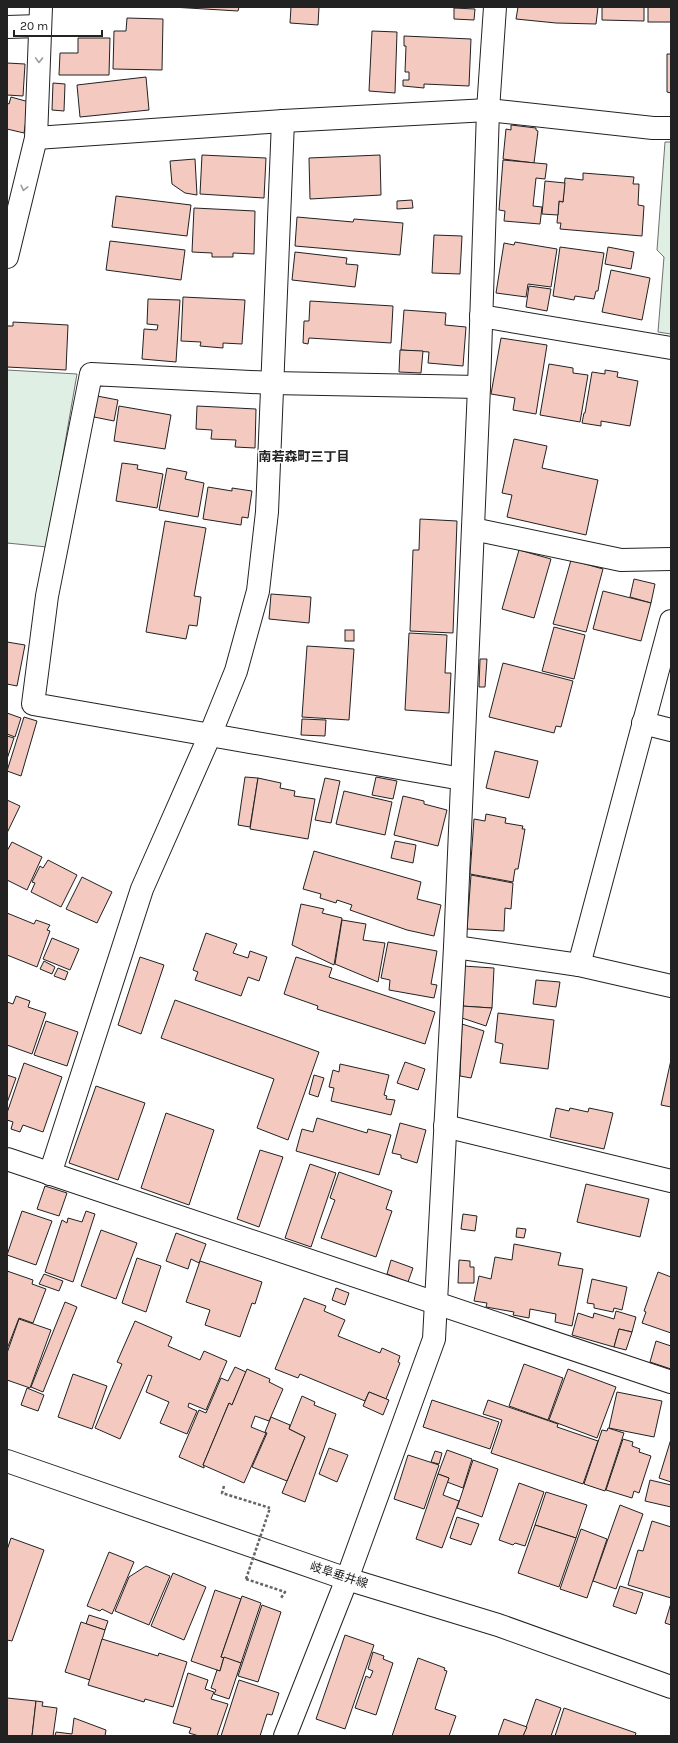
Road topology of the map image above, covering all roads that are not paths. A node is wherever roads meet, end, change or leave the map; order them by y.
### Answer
1 (496, 7) edge
2 (41, 17) edge
3 (7, 27) edge
4 (488, 110) junction
5 (283, 121) junction
6 (671, 128) edge
7 (36, 138) junction
8 (7, 257) edge
9 (481, 316) junction
10 (671, 348) edge
11 (272, 383) junction
12 (479, 387) junction
13 (473, 529) junction
14 (671, 559) edge
15 (671, 621) edge
16 (643, 723) junction
17 (671, 730) edge
18 (210, 735) junction
19 (462, 779) junction
20 (454, 947) junction
21 (579, 965) junction
22 (671, 986) edge
23 (445, 1126) junction
24 (7, 1160) edge
25 (50, 1174) junction
26 (671, 1181) edge
27 (436, 1304) junction
28 (671, 1382) edge
29 (7, 1461) edge
30 (348, 1579) junction
31 (671, 1687) edge
32 (285, 1736) edge

1 - 4 street
2 - 3 street
2 -> 7 street
4 - 5 street
4 - 6 street
4 - 9 street
5 - 7 street
5 - 11 street
7 -> 8 street
9 - 10 street
9 - 12 street
11 - 12 street
11 - 18 street
11 - 18 street
12 - 13 street
13 - 14 street
13 - 19 street
15 - 16 street
16 - 17 street
16 - 21 street
18 - 19 street
18 - 25 street
19 - 20 street
20 - 21 street
20 - 23 street
21 - 22 street
23 - 26 street
23 - 27 street
24 - 25 street
25 - 27 street
27 - 28 street
27 - 30 street
29 - 30 street, 岐阜垂井線
30 - 31 street, 岐阜垂井線
30 - 32 street

